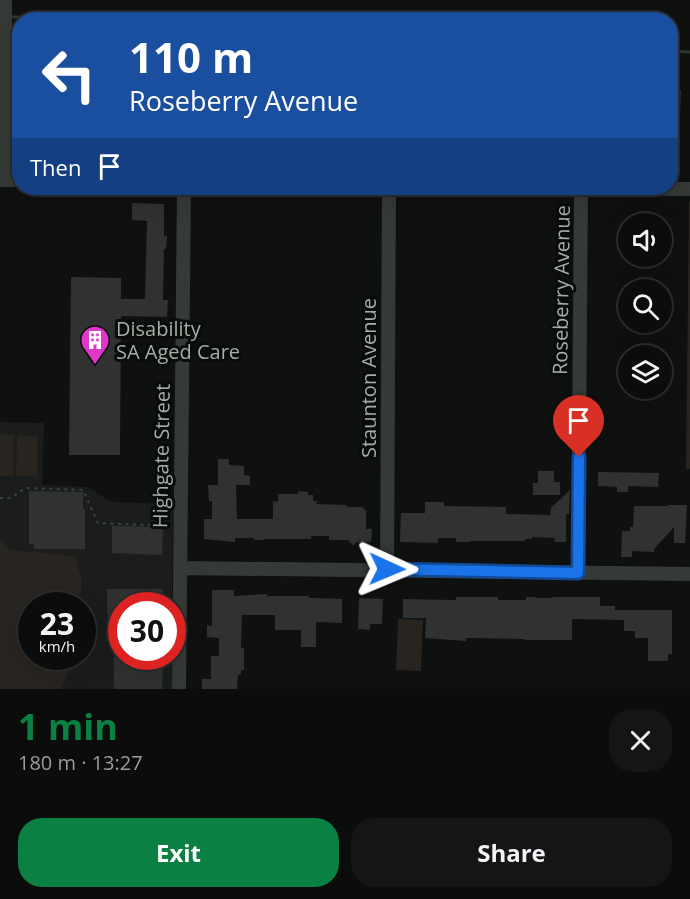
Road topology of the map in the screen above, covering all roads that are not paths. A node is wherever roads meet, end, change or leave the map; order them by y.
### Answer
1 (5, 0) edge
2 (2, 180) edge
3 (184, 195) edge
4 (388, 195) edge
5 (581, 195) edge
6 (180, 568) junction
7 (387, 569) junction
8 (578, 573) junction
9 (690, 574) edge
10 (179, 689) edge

1 - 2 street
3 - 6 street, Highgate Street
4 - 7 street, Staunton Avenue
5 - 8 street, Roseberry Avenue
6 - 7 street
6 - 10 street, Highgate Street
7 - 8 street
8 - 9 street

